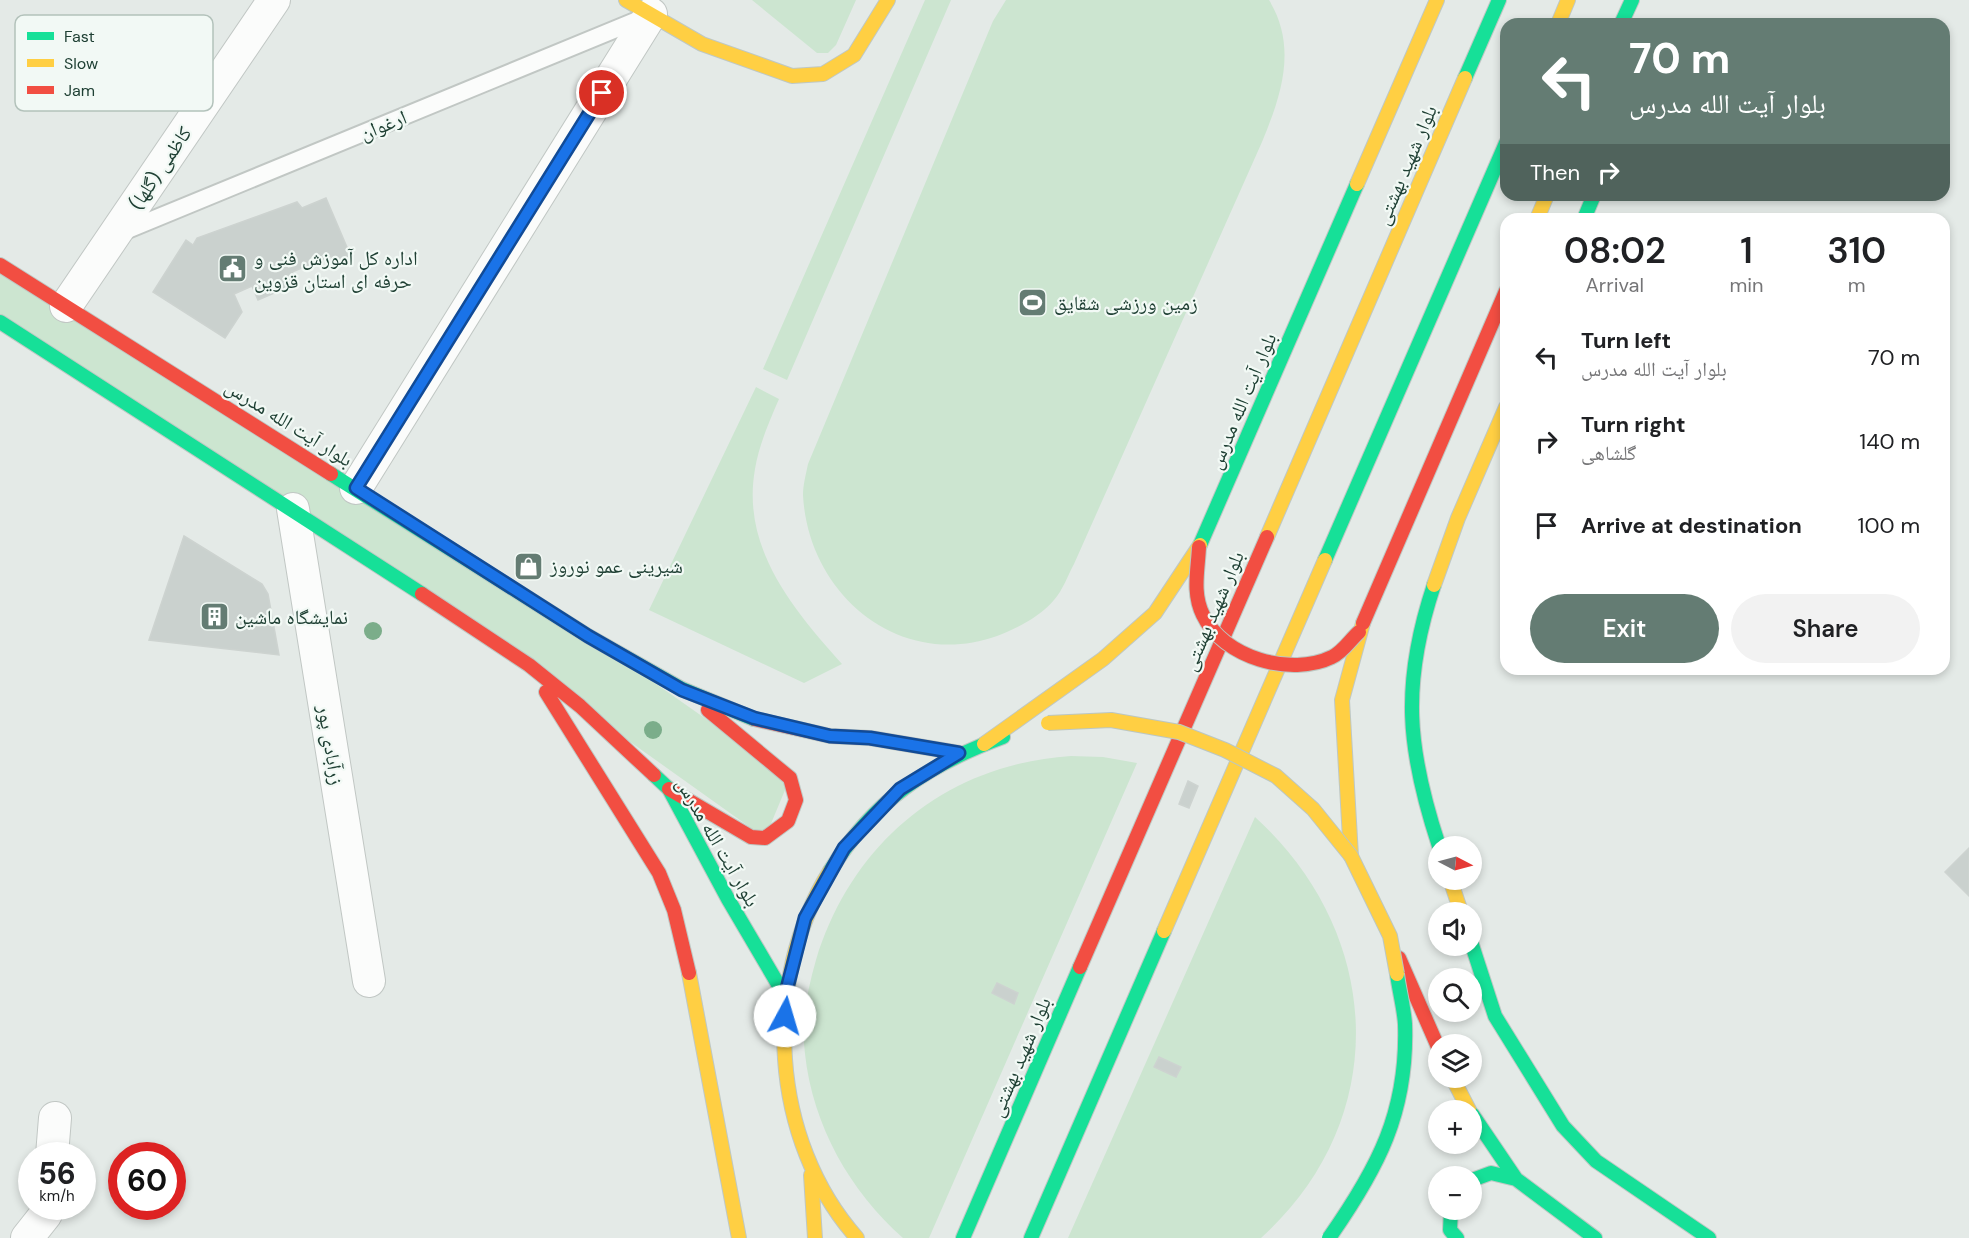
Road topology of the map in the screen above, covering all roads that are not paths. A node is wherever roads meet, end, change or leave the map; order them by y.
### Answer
1 (274, 0) edge
2 (888, 0) edge
3 (1437, 0) edge
4 (1499, 0) edge
5 (1568, 0) edge
6 (1632, 0) edge
7 (1642, 0) edge
8 (638, 7) edge
9 (1560, 18) edge
10 (1624, 18) edge
11 (1639, 18) edge
12 (213, 90) edge
13 (199, 111) edge
14 (1500, 157) edge
15 (114, 236) junction
16 (0, 265) edge
17 (1500, 305) edge
18 (66, 306) junction
19 (0, 322) edge
20 (1500, 422) edge
21 (356, 488) junction
22 (293, 509) junction
23 (1200, 548) junction
24 (1359, 632) junction
25 (529, 665) junction
26 (682, 690) junction
27 (984, 744) junction
28 (959, 753) junction
29 (669, 789) junction
30 (1436, 836) edge
31 (1351, 856) junction
32 (1390, 936) junction
33 (1476, 956) edge
34 (369, 981) dead end
35 (785, 996) junction
36 (1432, 1034) edge
37 (55, 1118) dead end
38 (1482, 1129) edge
39 (53, 1142) edge
40 (810, 1161) junction
41 (1482, 1176) edge
42 (1516, 1179) junction
43 (41, 1220) edge
44 (1450, 1220) edge
45 (27, 1238) edge
46 (739, 1238) edge
47 (815, 1238) edge
48 (857, 1238) edge
49 (963, 1238) edge
50 (1031, 1238) edge
51 (1329, 1238) edge
52 (1457, 1238) edge
53 (1595, 1238) edge
54 (1709, 1238) edge

1 - 12 street, کاظمی (گلها)
2 - 8 main road
3 - 23 main road, بلوار آیت الله مدرس
4 - 49 main road, بلوار شهید بهشتی
5 - 9 main road
6 - 10 main road
7 - 11 main road
8 - 15 lane, ارغوان
8 - 21 street
13 - 15 street, کاظمی (گلها)
14 - 50 main road
15 - 18 street, کاظمی (گلها)
16 - 18 main road, بلوار آیت الله مدرس
17 - 24 main road
18 - 21 main road, بلوار آیت الله مدرس
19 - 22 main road, بلوار آیت الله مدرس
20 - 30 main road
21 - 26 main road, بلوار آیت الله مدرس
22 - 25 main road, بلوار آیت الله مدرس
22 - 34 street, زرآبادی پور
23 - 24 main road, bridge
23 - 27 main road, بلوار آیت الله مدرس
24 - 31 main road
25 - 29 main road, بلوار آیت الله مدرس
25 - 46 main road
26 - 28 main road, بلوار آیت الله مدرس
26 - 29 main road
27 - 28 main road
27 - 31 main road, bridge
28 - 35 main road
29 - 35 main road, بلوار آیت الله مدرس
31 - 32 main road, bridge
32 - 36 main road
32 - 51 main road, bridge
33 - 54 main road
35 - 40 main road
37 - 39 street
38 - 42 main road
40 - 47 main road
40 - 48 main road
41 - 42 main road
42 - 53 main road
43 - 45 street
44 - 52 main road

